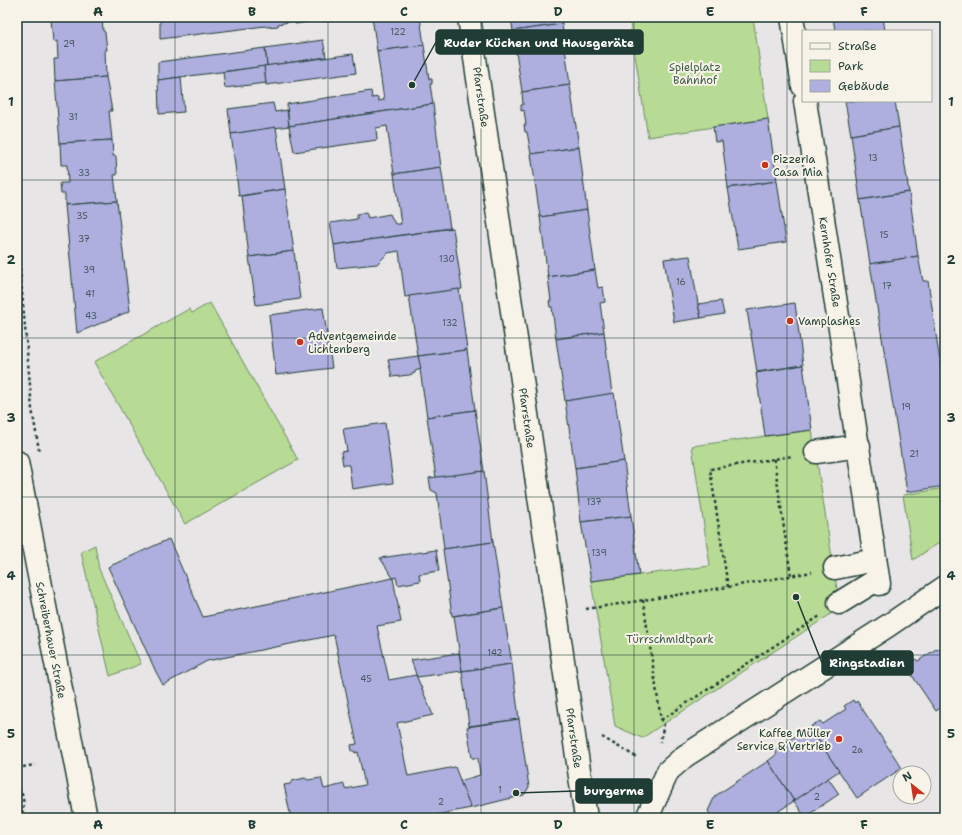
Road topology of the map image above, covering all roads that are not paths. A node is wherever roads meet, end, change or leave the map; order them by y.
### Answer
1 (469, 17) edge
2 (792, 17) edge
3 (802, 80) edge
4 (805, 102) edge
5 (859, 446) junction
6 (816, 452) road end
7 (17, 462) edge
8 (835, 568) road end
9 (878, 574) junction
10 (945, 588) edge
11 (839, 603) road end
12 (86, 818) edge
13 (586, 818) edge
14 (647, 818) edge

1 - 13 street, Pfarrstraße
2 - 3 street
4 - 5 street, Kernhofer Straße
5 - 6 street
5 - 9 street, Kernhofer Straße
7 - 12 street, Schreiberhauer Straße
8 - 9 street
9 - 11 street
10 - 14 street

